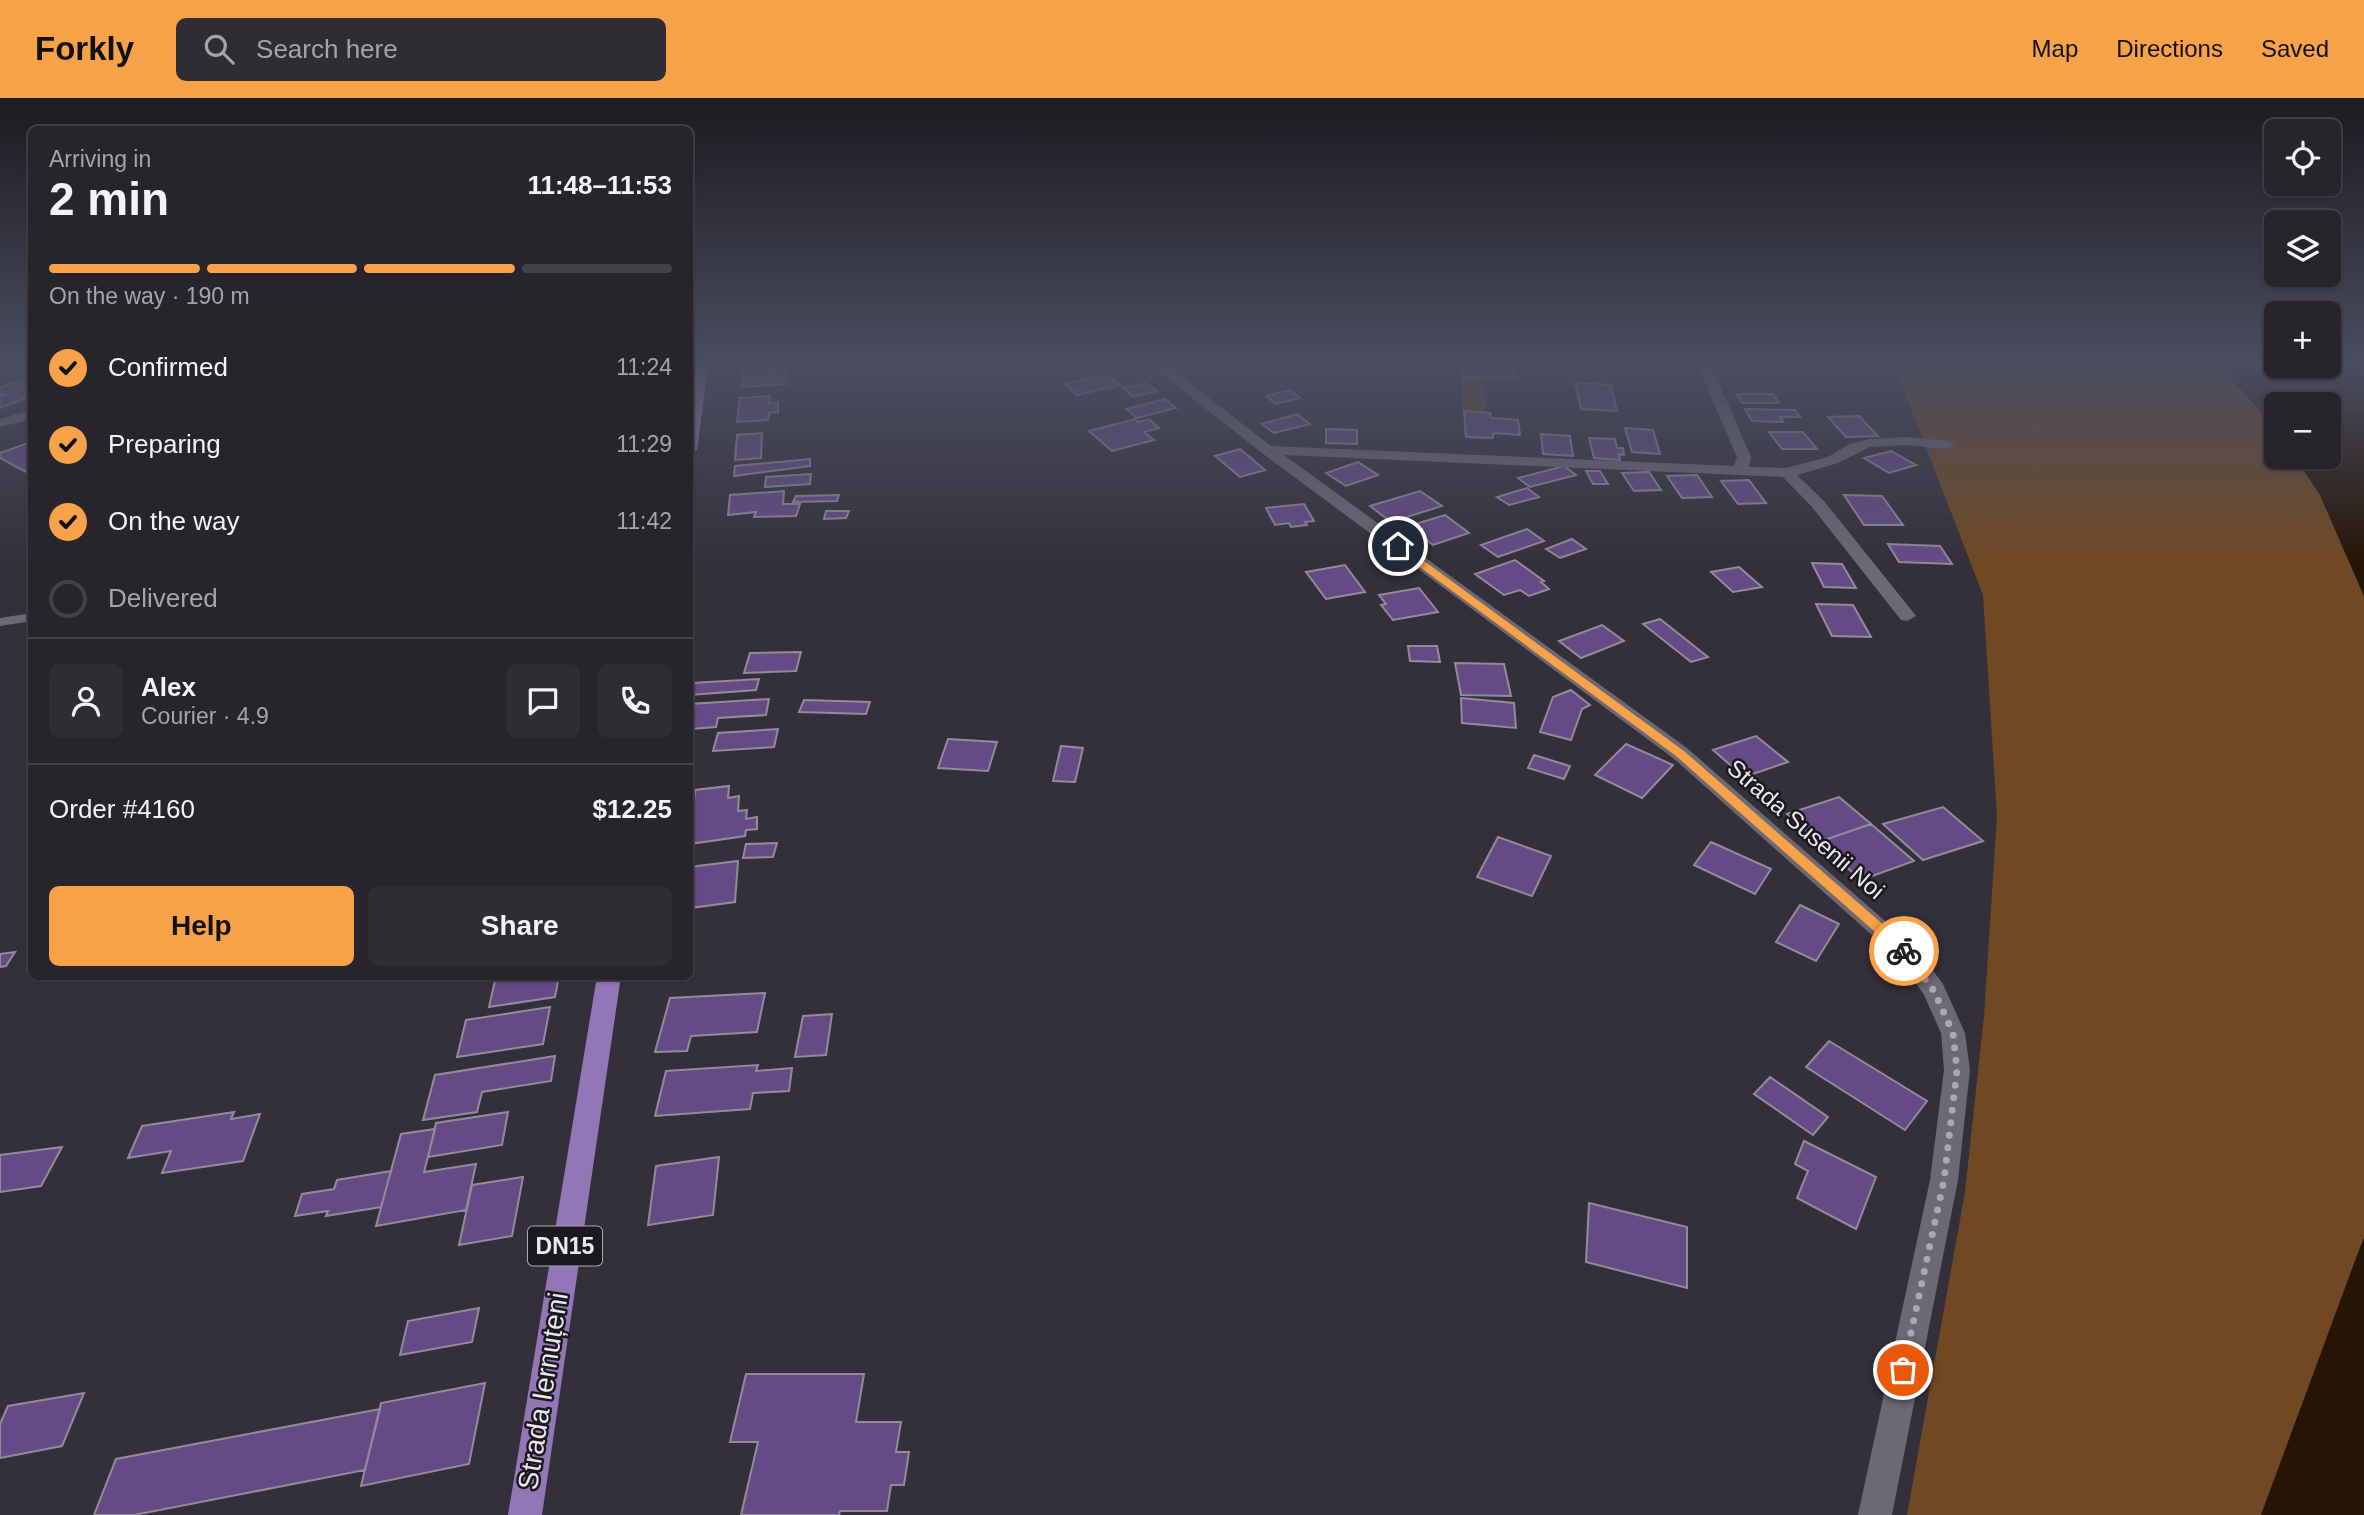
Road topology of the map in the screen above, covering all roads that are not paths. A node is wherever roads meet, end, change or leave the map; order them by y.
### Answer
1 (1245, 433) edge
2 (1734, 433) edge
3 (1948, 445) dead end
4 (1267, 450) junction
5 (1740, 472) junction
6 (1787, 473) junction
7 (1906, 616) dead end
8 (28, 618) edge
9 (0, 622) edge
10 (608, 980) edge
11 (525, 1515) edge
12 (1875, 1515) edge

1 - 4 street, Strada Susenii Noi
2 - 5 street
3 - 6 street
4 - 5 street
4 - 12 street, Strada Susenii Noi
5 - 6 street
6 - 7 street
8 - 9 lane
10 - 11 main road, Strada Iernuțeni / DN15

